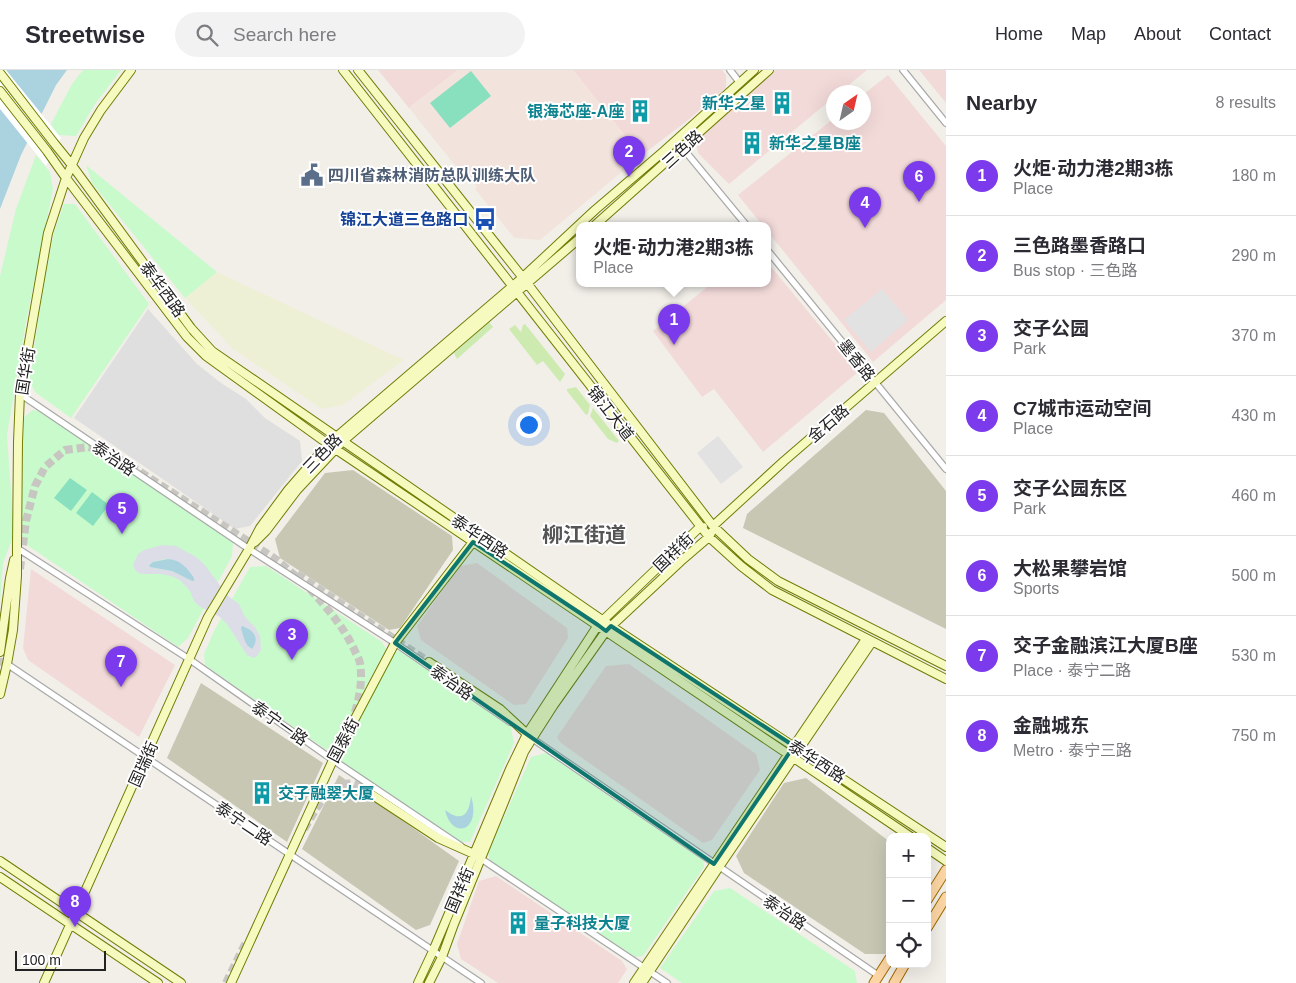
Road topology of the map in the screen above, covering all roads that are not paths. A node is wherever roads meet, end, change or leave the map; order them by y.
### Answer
1 (131, 70) edge
2 (343, 70) edge
3 (358, 70) edge
4 (730, 70) edge
5 (754, 70) edge
6 (769, 70) edge
7 (904, 70) edge
8 (0, 73) edge
9 (740, 83) junction
10 (0, 91) edge
11 (946, 123) edge
12 (676, 140) junction
13 (683, 148) junction
14 (72, 164) junction
15 (66, 178) junction
16 (583, 222) edge
17 (599, 222) edge
18 (744, 222) edge
19 (576, 229) edge
20 (576, 241) edge
21 (771, 255) edge
22 (525, 280) junction
23 (515, 289) junction
24 (946, 322) edge
25 (875, 382) junction
26 (20, 394) junction
27 (339, 440) junction
28 (332, 446) junction
29 (946, 469) edge
30 (712, 526) junction
31 (700, 527) junction
32 (709, 538) junction
33 (473, 542) junction
34 (16, 548) junction
35 (249, 549) junction
36 (600, 623) junction
37 (608, 628) junction
38 (869, 640) junction
39 (395, 643) junction
40 (0, 652) edge
41 (189, 659) junction
42 (429, 662) tunnel mouth
43 (7, 664) junction
44 (946, 666) edge
45 (946, 679) edge
46 (0, 694) edge
47 (529, 736) junction
48 (796, 748) junction
49 (791, 755) junction
50 (146, 757) junction
51 (333, 760) junction
52 (368, 792) tunnel mouth
53 (905, 833) edge
54 (946, 847) edge
55 (931, 851) edge
56 (289, 854) junction
57 (477, 856) junction
58 (0, 861) edge
59 (946, 861) edge
60 (716, 865) junction
61 (946, 870) edge
62 (0, 877) edge
63 (931, 894) edge
64 (946, 897) edge
65 (76, 912) junction
66 (930, 923) edge
67 (71, 924) junction
68 (433, 951) junction
69 (442, 957) junction
70 (886, 964) edge
71 (903, 968) edge
72 (647, 970) junction
73 (876, 979) edge
74 (44, 983) edge
75 (158, 983) edge
76 (181, 983) edge
77 (231, 983) edge
78 (418, 983) edge
79 (429, 983) edge
80 (481, 983) edge
81 (634, 983) edge
82 (642, 983) edge
83 (667, 983) edge
84 (894, 983) edge

1 - 14 street, 国华街
2 - 23 street, 锦江大道
3 - 22 street, 锦江大道
4 - 9 street
5 - 9 street, 三色路
6 - 13 street, 三色路
7 - 11 street
8 - 14 street, 泰华西路
9 - 12 street, 三色路
10 - 15 street, 泰华西路
12 - 13 street
12 - 16 street, 三色路
13 - 17 street, 三色路
13 - 18 street
14 - 15 street, 国华街
14 - 27 street, 泰华西路
15 - 26 street, 国华街
15 - 28 street, 泰华西路
19 - 22 street, 三色路
20 - 22 street, 三色路
21 - 25 street, 墨香路
22 - 23 street, 三色路
22 - 30 street, 锦江大道
23 - 27 street, 三色路
23 - 31 street, 锦江大道
24 - 25 street, 金石路
25 - 29 street, 墨香路
25 - 30 street, 金石路
26 - 34 street, 国华街
26 - 35 street, 泰治路
27 - 28 street, 三色路
27 - 36 street, 泰华西路
28 - 33 street, 泰华西路
28 - 35 street, 三色路
30 - 31 street, 国祥街
30 - 32 street, 国祥街
30 - 44 street, 锦江大道
31 - 32 street, 锦江大道
31 - 36 street, 国祥街
32 - 37 street, 国祥街
32 - 38 street, 锦江大道
33 - 36 street, 泰华西路
33 - 39 street, 国泰街
34 - 40 street
34 - 41 street, 泰宁一路
34 - 43 street, 国华街
35 - 39 street, 泰治路
35 - 41 street, 国瑞街
36 - 37 street, 泰华西路
36 - 47 street, 国祥街
37 - 47 street, 国祥街
37 - 48 street, 泰华西路
37 - 49 street, 泰华西路
38 - 45 street, 锦江大道
38 - 48 street
39 - 47 street, 泰治路
39 - 51 street, 国泰街
41 - 50 street, 国瑞街
41 - 51 street, 泰宁一路
42 - 47 street
43 - 46 street, 国华街
43 - 50 street, 泰宁二路
47 - 57 street, 国祥街
47 - 60 street, 泰治路
48 - 49 street
48 - 54 street, 泰华西路
49 - 53 street, 泰华西路
49 - 60 street
50 - 56 street, 泰宁二路
50 - 65 street, 国瑞街
51 - 56 street, 国泰街
51 - 57 street, 泰宁一路
52 - 57 street
55 - 59 street
56 - 68 street, 泰宁二路
56 - 77 street, 国泰街
57 - 68 street, 国祥街
57 - 69 street, 国祥街
57 - 72 street, 泰宁一路
58 - 65 street
60 - 72 street
60 - 73 street, 泰治路
61 - 63 main road
62 - 67 street
64 - 66 main road
65 - 67 street, 国瑞街
65 - 76 street
67 - 74 street, 国瑞街
67 - 75 street
68 - 69 street, 泰宁二路
68 - 78 street, 国祥街
69 - 79 street, 国祥街
69 - 80 street, 泰宁二路
70 - 73 main road
71 - 84 main road
72 - 81 street
72 - 82 street
72 - 83 street, 泰宁一路

